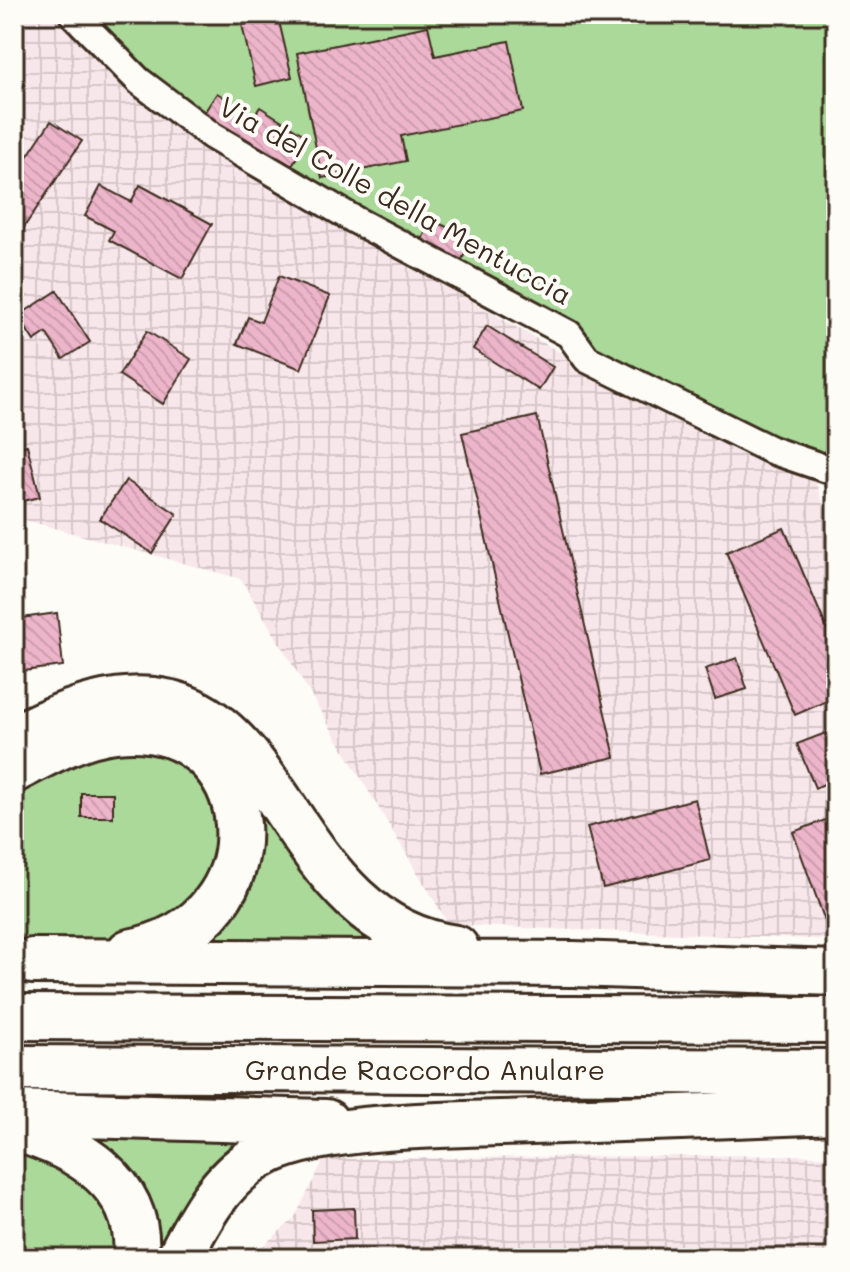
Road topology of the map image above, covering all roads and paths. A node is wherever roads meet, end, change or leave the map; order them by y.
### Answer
1 (73, 14) edge
2 (836, 472) edge
3 (14, 738) edge
4 (14, 770) edge
5 (23, 962) edge
6 (573, 964) junction
7 (836, 973) edge
8 (14, 1017) edge
9 (836, 1020) edge
10 (14, 1068) edge
11 (836, 1072) edge
12 (836, 1111) edge
13 (14, 1113) edge
14 (456, 1125) junction
15 (14, 1128) edge
16 (136, 1258) edge
17 (179, 1258) edge

1 - 2 street, Via del Colle della Mentuccia
3 - 6 highway
4 - 5 highway
5 - 6 highway
6 - 7 highway
8 - 9 highway, Grande Raccordo Anulare
10 - 11 highway, Grande Raccordo Anulare
12 - 14 highway
13 - 14 highway
14 - 17 highway
15 - 16 highway

